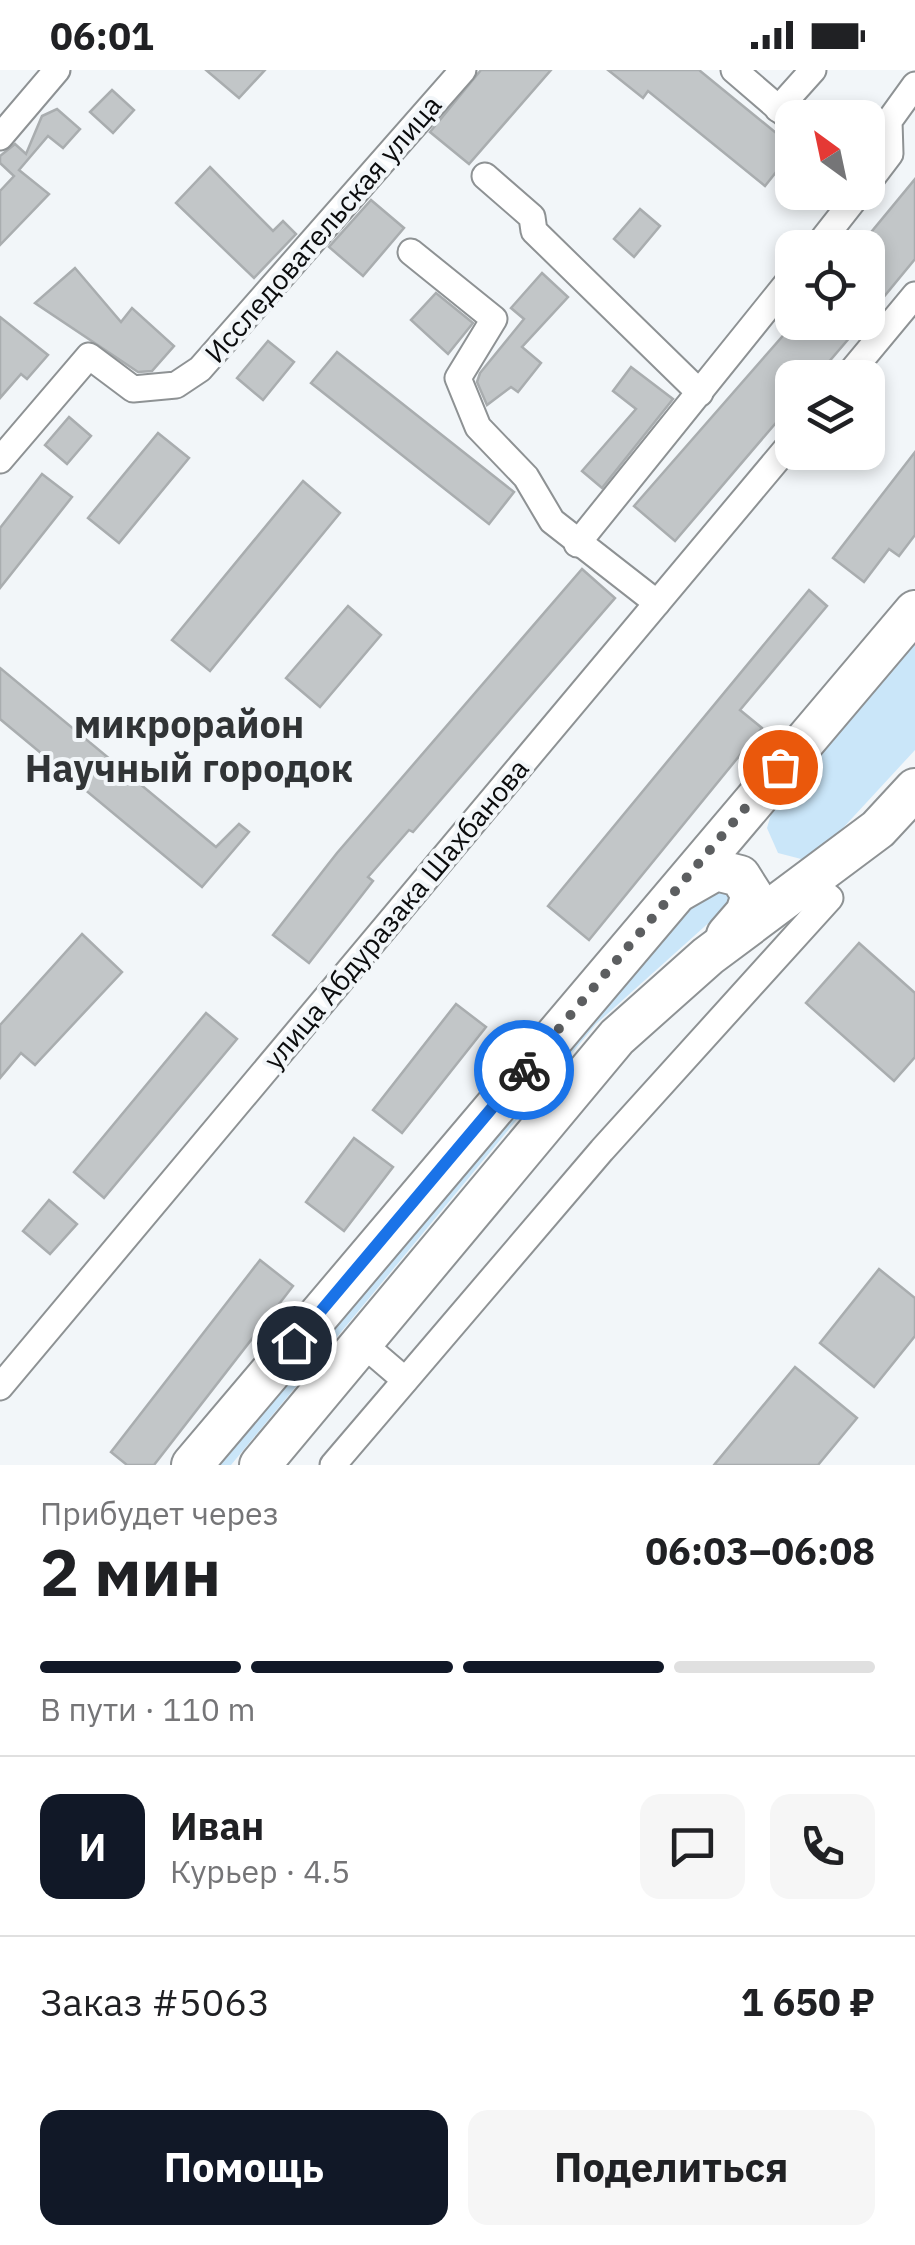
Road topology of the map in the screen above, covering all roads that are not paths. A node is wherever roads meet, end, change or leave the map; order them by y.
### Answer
1 (57, 70) edge
2 (463, 70) edge
3 (734, 70) edge
4 (812, 70) edge
5 (915, 86) edge
6 (794, 100) edge
7 (775, 106) edge
8 (0, 137) edge
9 (885, 161) edge
10 (485, 176) dead end
11 (846, 210) edge
12 (830, 230) edge
13 (411, 252) dead end
14 (915, 296) edge
15 (775, 298) edge
16 (861, 360) edge
17 (700, 393) junction
18 (0, 460) edge
19 (775, 462) edge
20 (577, 544) junction
21 (657, 604) junction
22 (915, 611) edge
23 (756, 794) junction
24 (894, 811) edge
25 (809, 882) junction
26 (666, 901) junction
27 (708, 956) junction
28 (363, 1344) junction
29 (405, 1380) junction
30 (0, 1386) edge
31 (192, 1465) edge
32 (260, 1465) edge
33 (333, 1465) edge

1 - 8 street
2 - 18 street, Исследовательская улица
3 - 7 street
4 - 6 street
5 - 9 street
10 - 17 street
11 - 12 street
13 - 20 street
14 - 16 street
15 - 17 street
17 - 20 street
19 - 21 street, улица Абдуразака Шахбанова
20 - 21 street
21 - 30 street, улица Абдуразака Шахбанова
22 - 23 highway
23 - 25 highway
23 - 26 highway
24 - 25 highway
25 - 27 highway
25 - 29 street
26 - 27 highway
26 - 31 highway
27 - 28 highway
28 - 29 street
28 - 32 highway
29 - 33 street

